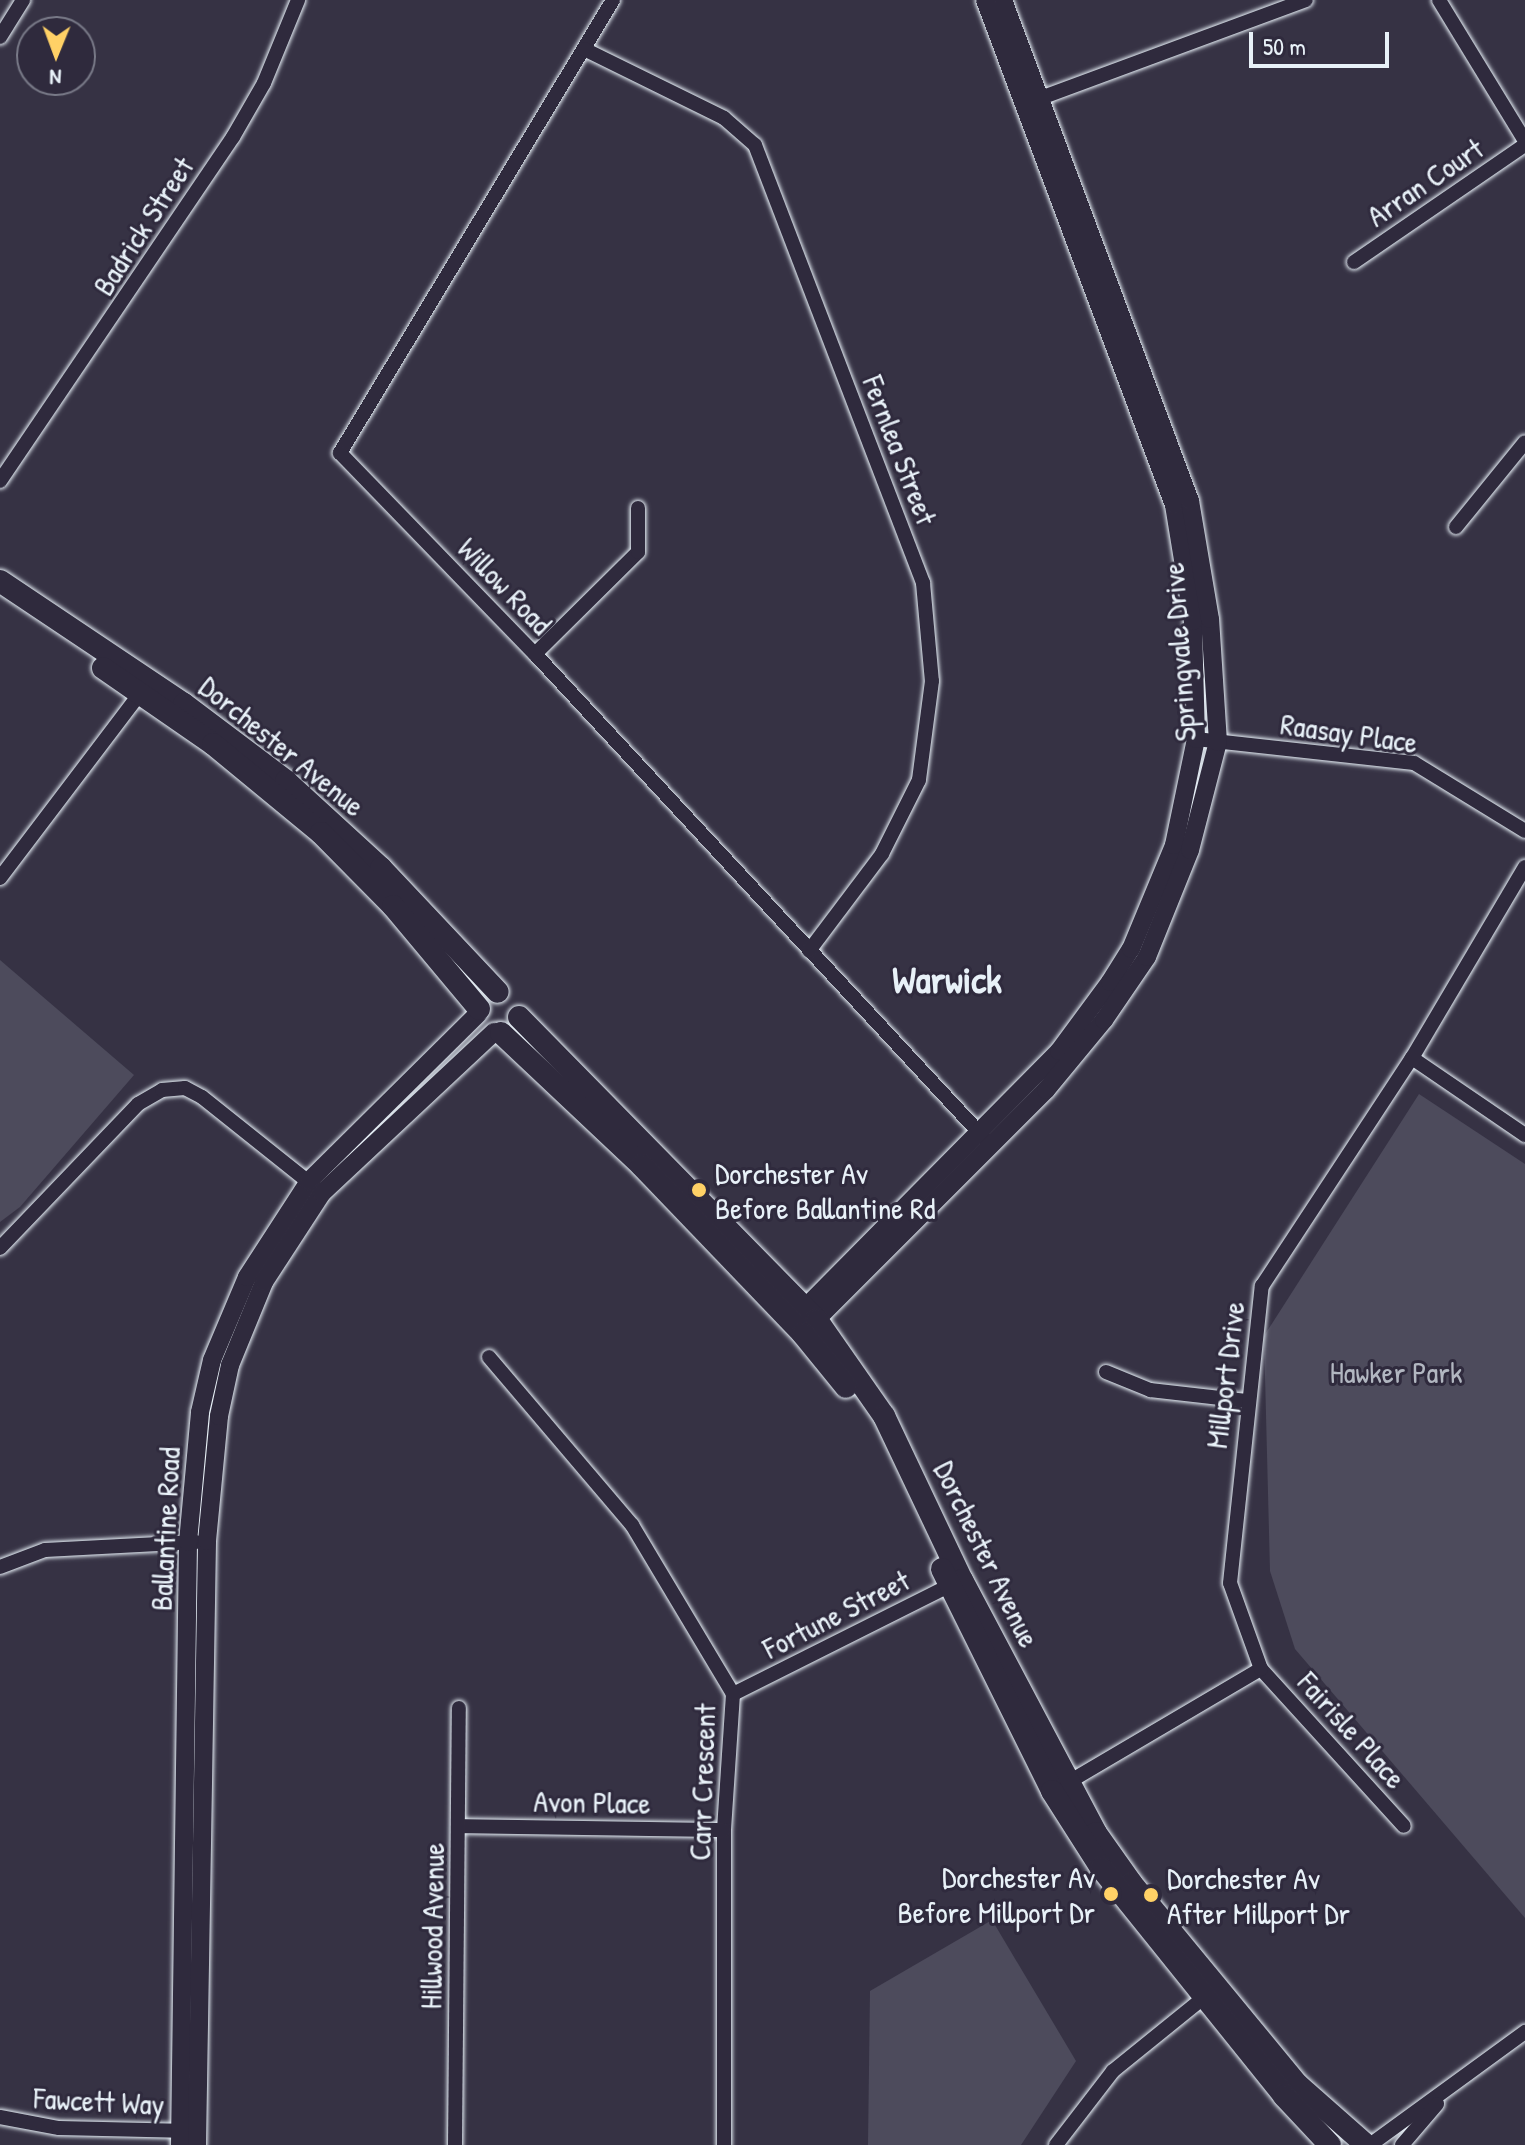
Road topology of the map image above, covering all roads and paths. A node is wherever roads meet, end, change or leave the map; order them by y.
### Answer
1 (23, 0) edge
2 (298, 0) edge
3 (613, 0) edge
4 (985, 0) edge
5 (1003, 0) edge
6 (1306, 0) edge
7 (1439, 0) edge
8 (0, 37) edge
9 (584, 49) junction
10 (1034, 101) junction
11 (1525, 143) edge
12 (1354, 262) dead end
13 (1525, 442) edge
14 (5, 475) edge
15 (0, 489) edge
16 (638, 508) dead end
17 (1456, 527) dead end
18 (0, 581) edge
19 (0, 599) edge
20 (535, 654) junction
21 (145, 688) junction
22 (1196, 739) junction
23 (1218, 742) junction
24 (1525, 831) edge
25 (1525, 867) edge
26 (0, 878) edge
27 (809, 951) junction
28 (498, 992) junction
29 (479, 1012) junction
30 (519, 1017) junction
31 (497, 1032) junction
32 (1412, 1058) junction
33 (1525, 1135) edge
34 (985, 1139) junction
35 (316, 1187) junction
36 (0, 1248) edge
37 (804, 1321) junction
38 (489, 1357) dead end
39 (1106, 1372) dead end
40 (1246, 1401) junction
41 (198, 1542) junction
42 (0, 1567) edge
43 (956, 1583) junction
44 (1261, 1669) junction
45 (733, 1694) junction
46 (459, 1708) dead end
47 (1060, 1787) junction
48 (459, 1826) junction
49 (1404, 1826) dead end
50 (724, 1830) junction
51 (1209, 1992) junction
52 (1525, 2032) edge
53 (1453, 2086) junction
54 (0, 2117) edge
55 (189, 2138) edge
56 (455, 2145) edge
57 (724, 2145) edge
58 (1056, 2145) edge
59 (1330, 2145) edge
60 (1357, 2145) edge
61 (1368, 2145) edge
62 (1402, 2145) edge

1 - 8 street
2 - 14 street, Badrick Street
3 - 9 street, Willow Road
4 - 10 street, Springvale Drive
5 - 10 street, Springvale Drive
6 - 10 street
7 - 11 street
9 - 20 street, Willow Road
9 - 27 street, Fernlea Street
10 - 22 street, Springvale Drive
10 - 23 street, Springvale Drive
11 - 12 street, Arran Court
13 - 17 street
14 - 15 street, Badrick Street
16 - 20 street
18 - 21 main road, Dorchester Avenue
19 - 21 main road, Dorchester Avenue
20 - 27 street, Willow Road
21 - 26 street
21 - 28 main road, Dorchester Avenue
21 - 29 main road, Dorchester Avenue
22 - 23 street, Raasay Place
22 - 34 street, Springvale Drive
23 - 24 street, Raasay Place
23 - 34 street, Springvale Drive
25 - 32 street, Millport Drive
27 - 34 street, Willow Road
28 - 29 main road
28 - 30 main road, Dorchester Avenue
29 - 31 main road, Dorchester Avenue
29 - 35 street, Ballantine Road
30 - 31 main road
30 - 37 main road, Dorchester Avenue
31 - 35 street, Ballantine Road
31 - 37 main road, Dorchester Avenue
32 - 33 street
32 - 40 street, Millport Drive
34 - 37 street, Springvale Drive
35 - 36 street
35 - 41 street, Ballantine Road
37 - 43 main road, Dorchester Avenue
38 - 45 street, Carr Crescent
39 - 40 street
40 - 44 street, Millport Drive
41 - 42 street
41 - 55 street, Ballantine Road
43 - 45 street, Fortune Street
43 - 47 main road, Dorchester Avenue
44 - 47 street
44 - 49 street, Fairisle Place
45 - 50 street, Carr Crescent
46 - 48 street, Hillwood Avenue
47 - 51 main road, Dorchester Avenue
48 - 50 street, Avon Place
48 - 56 street, Hillwood Avenue
50 - 57 street, Carr Crescent
51 - 58 street
51 - 59 main road, Dorchester Avenue
51 - 61 main road, Dorchester Avenue
52 - 53 street
53 - 61 street
53 - 62 street
54 - 55 street, Fawcett Way
60 - 61 main road

